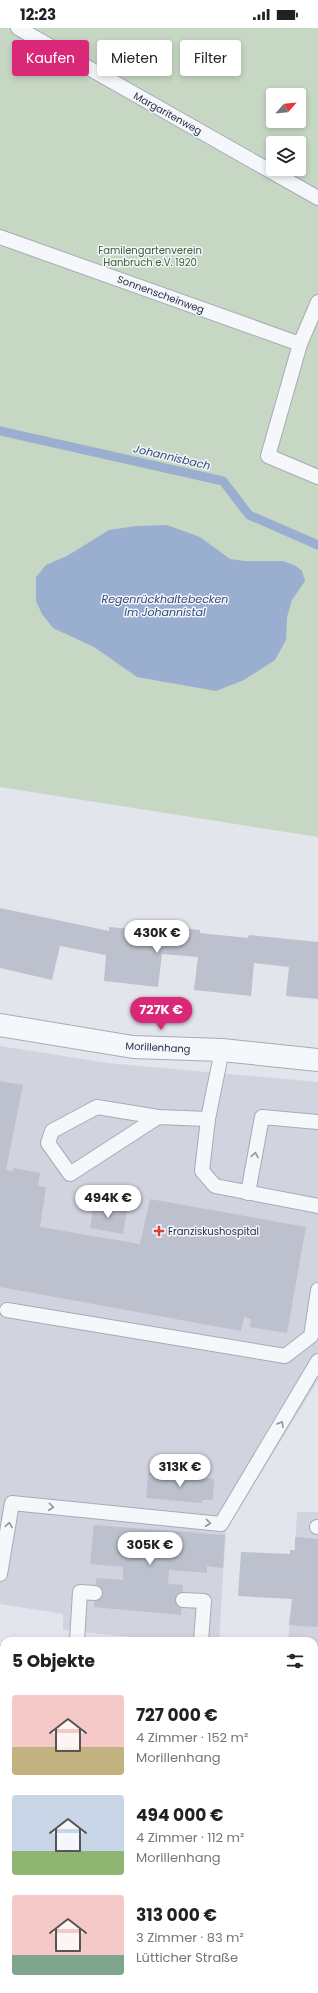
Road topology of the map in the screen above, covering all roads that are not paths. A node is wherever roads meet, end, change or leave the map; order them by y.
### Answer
1 (18, 28) edge
2 (318, 198) edge
3 (0, 237) edge
4 (318, 302) edge
5 (300, 344) junction
6 (318, 477) edge
7 (0, 1025) edge
8 (222, 1050) junction
9 (318, 1060) edge
10 (158, 1117) junction
11 (208, 1119) junction
12 (318, 1122) edge
13 (248, 1193) junction
14 (318, 1206) edge
15 (318, 1290) edge
16 (7, 1310) dead end
17 (318, 1361) edge
18 (0, 1574) edge
19 (95, 1593) dead end
20 (182, 1600) dead end
21 (77, 1637) edge
22 (201, 1637) edge

1 - 2 lane, Margaritenweg
3 - 5 lane, Sonnenscheinweg
4 - 5 lane
5 - 6 lane
7 - 8 street, Morillenhang
8 - 9 street, Morillenhang
8 - 11 lane
10 - 10 lane
10 - 11 lane
11 - 13 lane
13 -> 12 lane
13 - 14 lane
15 - 16 lane
18 -> 17 lane
19 - 21 lane
20 - 22 lane

